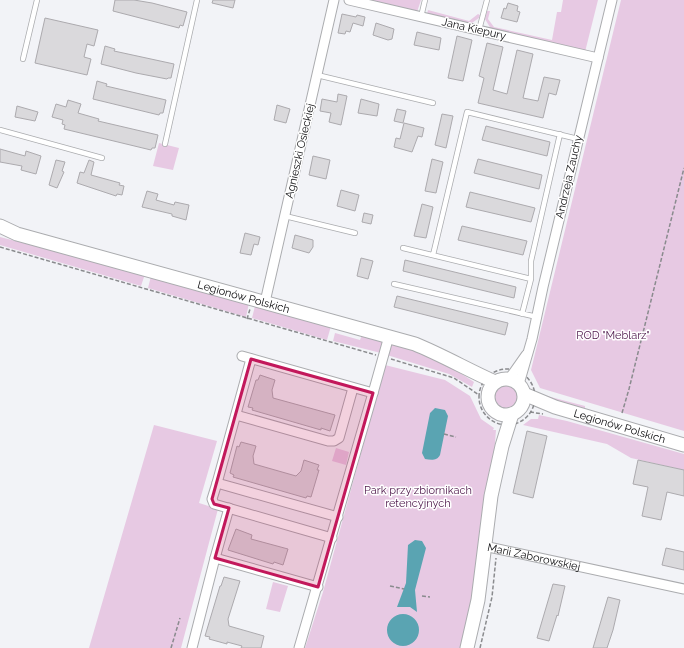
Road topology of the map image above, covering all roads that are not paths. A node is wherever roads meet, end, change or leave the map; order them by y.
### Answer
1 (37, 0) edge
2 (198, 0) edge
3 (334, 0) edge
4 (349, 0) edge
5 (425, 0) edge
6 (487, 0) edge
7 (612, 0) edge
8 (421, 17) junction
9 (479, 30) junction
10 (598, 58) junction
11 (23, 59) dead end
12 (317, 75) junction
13 (433, 103) dead end
14 (0, 130) edge
15 (560, 134) junction
16 (578, 139) junction
17 (165, 144) dead end
18 (102, 158) dead end
19 (285, 216) junction
20 (0, 226) edge
21 (0, 232) edge
22 (355, 233) dead end
23 (16, 234) junction
24 (403, 248) dead end
25 (432, 255) junction
26 (531, 279) junction
27 (394, 284) dead end
28 (265, 302) junction
29 (522, 314) junction
30 (537, 317) junction
31 (390, 336) junction
32 (486, 386) junction
33 (353, 388) junction
34 (516, 391) junction
35 (373, 393) junction
36 (236, 415) junction
37 (497, 418) junction
38 (684, 445) edge
39 (502, 446) junction
40 (216, 482) junction
41 (229, 508) junction
42 (338, 517) junction
43 (332, 538) junction
44 (484, 546) junction
45 (215, 558) junction
46 (318, 587) junction
47 (684, 589) edge
48 (194, 647) edge
49 (299, 648) edge
50 (467, 648) edge

1 - 11 lane
2 - 17 lane
3 - 12 street, Agnieszki Osieckiej
4 - 8 street, Jana Kiepury
5 - 8 lane
6 - 9 lane
7 - 10 street, Andrzeja Zauchy
8 - 9 street, Jana Kiepury
9 - 10 street, Jana Kiepury
10 - 16 street, Andrzeja Zauchy
12 - 13 lane
12 - 19 street, Agnieszki Osieckiej
14 - 18 lane
15 - 16 lane
15 - 25 lane
15 - 26 lane
16 - 30 street, Andrzeja Zauchy
19 - 22 lane
19 - 28 street, Agnieszki Osieckiej
20 - 23 street, Legionów Polskich
21 - 23 street, Legionów Polskich
23 - 28 street, Legionów Polskich
24 - 25 lane
25 - 26 lane
26 - 29 lane
27 - 29 lane
28 - 31 street, Legionów Polskich
29 - 30 lane
30 - 34 street, Andrzeja Zauchy
31 - 32 street, Legionów Polskich
31 - 35 street
32 - 34 street
32 - 37 street
33 - 35 street
33 - 36 street
33 - 36 street
34 - 37 street, Legionów Polskich
34 - 38 street, Legionów Polskich
34 - 39 street
35 - 42 street
36 - 40 street
37 - 39 street
39 - 44 street
40 - 41 street
40 - 42 street
41 - 43 street
41 - 45 street
42 - 43 street
43 - 46 street
44 - 47 street, Marii Zaborowskiej
44 - 50 street, Marii Zaborowskiej
45 - 46 street
45 - 48 street
46 - 49 street

